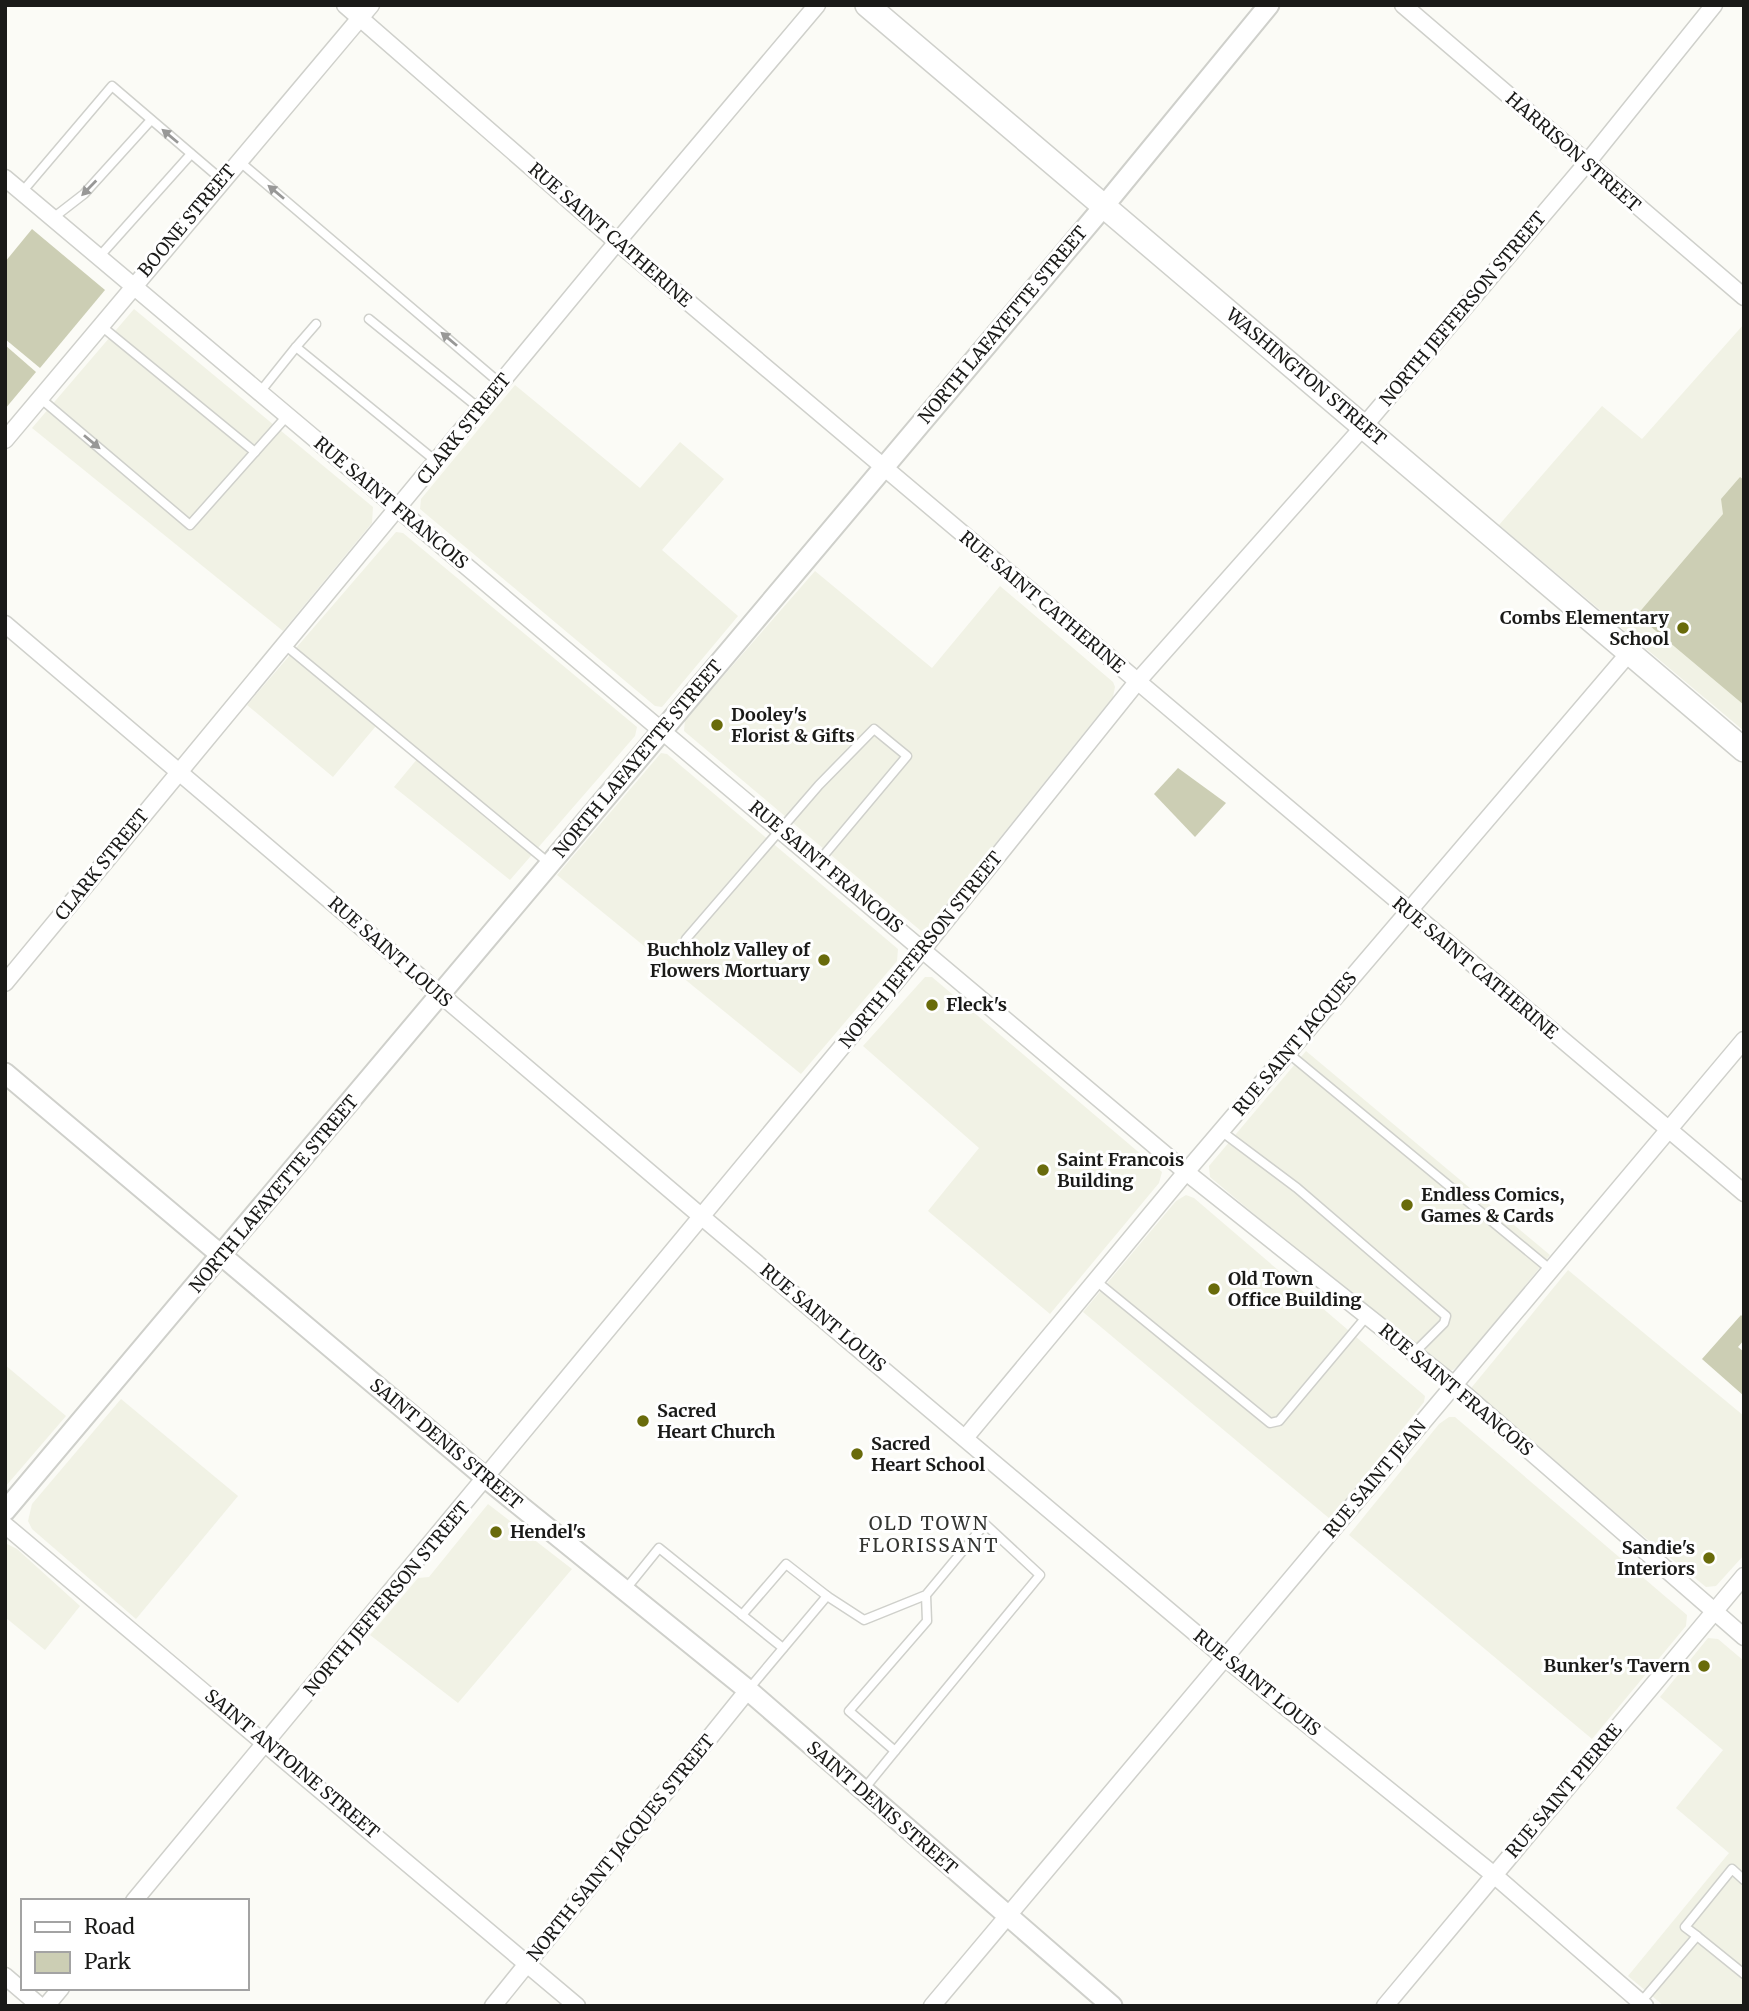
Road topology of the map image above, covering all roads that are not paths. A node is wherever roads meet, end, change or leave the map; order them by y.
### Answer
1 (345, 5) edge
2 (817, 5) edge
3 (867, 5) edge
4 (1269, 5) edge
5 (1404, 5) edge
6 (1714, 5) edge
7 (365, 11) edge
8 (151, 120) junction
9 (191, 154) junction
10 (238, 161) junction
11 (1586, 164) junction
12 (5, 178) edge
13 (222, 180) junction
14 (22, 192) junction
15 (1104, 206) junction
16 (53, 218) junction
17 (617, 242) junction
18 (99, 257) junction
19 (132, 285) junction
20 (1744, 297) edge
21 (369, 320) dead end
22 (316, 324) dead end
23 (99, 325) junction
24 (296, 347) junction
25 (501, 384) junction
26 (260, 392) junction
27 (40, 398) junction
28 (481, 409) junction
29 (286, 416) junction
30 (1364, 426) junction
31 (5, 440) edge
32 (255, 452) junction
33 (437, 462) junction
34 (883, 467) junction
35 (398, 510) junction
36 (5, 624) edge
37 (285, 645) junction
38 (1629, 653) junction
39 (1137, 682) junction
40 (663, 730) junction
41 (1744, 750) edge
42 (179, 771) junction
43 (781, 830) junction
44 (819, 861) junction
45 (550, 864) junction
46 (1408, 912) junction
47 (686, 939) dead end
48 (923, 949) junction
49 (5, 983) edge
50 (440, 995) junction
51 (1744, 1040) edge
52 (1288, 1053) junction
53 (5, 1073) edge
54 (1669, 1130) junction
55 (1221, 1131) junction
56 (1186, 1172) junction
57 (1744, 1193) edge
58 (702, 1217) junction
59 (221, 1256) junction
60 (1551, 1270) junction
61 (1096, 1281) junction
62 (1367, 1316) junction
63 (1414, 1353) junction
64 (1454, 1385) junction
65 (965, 1438) junction
66 (487, 1479) junction
67 (5, 1511) edge
68 (5, 1524) edge
69 (1744, 1576) edge
70 (625, 1590) junction
71 (926, 1594) junction
72 (827, 1596) junction
73 (1714, 1611) junction
74 (742, 1615) junction
75 (1744, 1636) edge
76 (783, 1648) junction
77 (1225, 1658) junction
78 (748, 1690) junction
79 (267, 1742) junction
80 (895, 1751) junction
81 (863, 1791) junction
82 (1493, 1875) junction
83 (1744, 1880) edge
84 (136, 1899) edge
85 (1007, 1917) junction
86 (1697, 1936) junction
87 (527, 1965) junction
88 (1744, 1974) edge
89 (5, 1976) edge
90 (21, 1990) edge
91 (21, 1990) edge
92 (59, 1990) edge
93 (1643, 2004) edge
94 (40, 2006) edge
95 (46, 2006) edge
96 (493, 2006) edge
97 (578, 2006) edge
98 (932, 2006) edge
99 (1112, 2006) edge
100 (1385, 2006) edge

1 - 7 street, RUE SAINT CATHERINE
2 - 17 street, CLARK STREET
3 - 15 main road, WASHINGTON STREET
4 - 15 street, NORTH LAFAYETTE STREET
5 - 11 street, HARRISON STREET
6 - 11 street, NORTH JEFFERSON STREET
7 - 10 street, BOONE STREET
7 - 17 street, RUE SAINT CATHERINE
9 -> 8 lane
8 - 14 lane
8 -> 16 lane
9 - 13 lane
9 - 18 lane
10 - 13 street, BOONE STREET
25 -> 10 lane
11 - 20 street, HARRISON STREET
11 - 30 street, NORTH JEFFERSON STREET
12 - 14 street, RUE SAINT FRANCOIS
13 - 19 street, BOONE STREET
14 - 16 street, RUE SAINT FRANCOIS
15 - 30 main road, WASHINGTON STREET
15 - 34 street, NORTH LAFAYETTE STREET
16 - 18 street, RUE SAINT FRANCOIS
17 - 25 street, CLARK STREET
17 - 34 street, RUE SAINT CATHERINE
18 - 19 street, RUE SAINT FRANCOIS
19 - 23 street, BOONE STREET
19 - 26 street, RUE SAINT FRANCOIS
21 - 28 lane
22 - 24 lane
23 - 27 street, BOONE STREET
23 - 32 lane
24 - 26 lane
24 - 33 lane
25 - 28 street, CLARK STREET
26 - 29 street, RUE SAINT FRANCOIS
27 - 31 street, BOONE STREET
27 -> 32 lane
28 - 33 street, CLARK STREET
29 - 32 lane
29 - 35 street, RUE SAINT FRANCOIS
30 - 38 main road, WASHINGTON STREET
30 - 39 street, NORTH JEFFERSON STREET
33 - 35 street, CLARK STREET
34 - 39 street, RUE SAINT CATHERINE
34 - 40 street, NORTH LAFAYETTE STREET
35 - 37 street, CLARK STREET
35 - 40 street, RUE SAINT FRANCOIS
36 - 42 street, RUE SAINT LOUIS
37 - 42 street, CLARK STREET
37 - 45 lane
38 - 41 main road, WASHINGTON STREET
38 - 46 street, RUE SAINT JACQUES
39 - 46 street, RUE SAINT CATHERINE
39 - 48 street, NORTH JEFFERSON STREET
40 - 43 street, RUE SAINT FRANCOIS
40 - 45 street, NORTH LAFAYETTE STREET
42 - 49 street, CLARK STREET
42 - 50 street, RUE SAINT LOUIS
43 - 44 street, RUE SAINT FRANCOIS
43 - 44 lane
43 - 47 lane
44 - 48 street, RUE SAINT FRANCOIS
45 - 50 street, NORTH LAFAYETTE STREET
46 - 52 street, RUE SAINT JACQUES
46 - 54 street, RUE SAINT CATHERINE
48 - 56 street, RUE SAINT FRANCOIS
48 - 58 street, NORTH JEFFERSON STREET
50 - 58 street, RUE SAINT LOUIS
50 - 59 street, NORTH LAFAYETTE STREET
51 - 54 street, RUE SAINT JEAN
52 - 55 street, RUE SAINT JACQUES
52 - 60 lane
53 - 59 street, SAINT DENIS STREET
54 - 57 street, RUE SAINT CATHERINE
54 - 60 street, RUE SAINT JEAN
55 - 56 street, RUE SAINT JACQUES
55 - 63 lane
56 - 61 street, RUE SAINT JACQUES
56 - 62 street, RUE SAINT FRANCOIS
58 - 65 street, RUE SAINT LOUIS
58 - 66 street, NORTH JEFFERSON STREET
59 - 66 street, SAINT DENIS STREET
59 - 67 street, NORTH LAFAYETTE STREET
60 - 64 street, RUE SAINT JEAN
61 - 62 lane
61 - 65 street, RUE SAINT JACQUES
62 - 63 street, RUE SAINT FRANCOIS
63 - 64 street, RUE SAINT FRANCOIS
64 - 73 street, RUE SAINT FRANCOIS
64 - 77 street, RUE SAINT JEAN
65 - 77 street, RUE SAINT LOUIS
66 - 70 street, SAINT DENIS STREET
66 - 79 street, NORTH JEFFERSON STREET
68 - 79 street, SAINT ANTOINE STREET
69 - 73 street, RUE SAINT PIERRE
70 - 74 lane
70 - 78 street, SAINT DENIS STREET
71 - 72 lane
71 - 80 lane
71 - 80 lane
72 - 74 lane
72 - 76 lane
73 - 75 street, RUE SAINT FRANCOIS
73 - 82 street, RUE SAINT PIERRE
74 - 76 lane
76 - 78 lane
77 - 82 street, RUE SAINT LOUIS
77 - 85 street, RUE SAINT JEAN
78 - 81 street, SAINT DENIS STREET
78 - 87 street, NORTH SAINT JACQUES STREET
79 - 84 street, NORTH JEFFERSON STREET
79 - 87 street, SAINT ANTOINE STREET
80 - 81 lane
81 - 85 street, SAINT DENIS STREET
82 - 93 street, RUE SAINT LOUIS
82 - 100 street, RUE SAINT PIERRE
83 - 86 lane
85 - 98 street, RUE SAINT JEAN
85 - 99 street, SAINT DENIS STREET
86 - 88 lane
86 - 93 lane
87 - 96 street, NORTH SAINT JACQUES STREET
87 - 97 street, SAINT ANTOINE STREET
89 - 91 street
90 - 94 street
92 - 95 street

